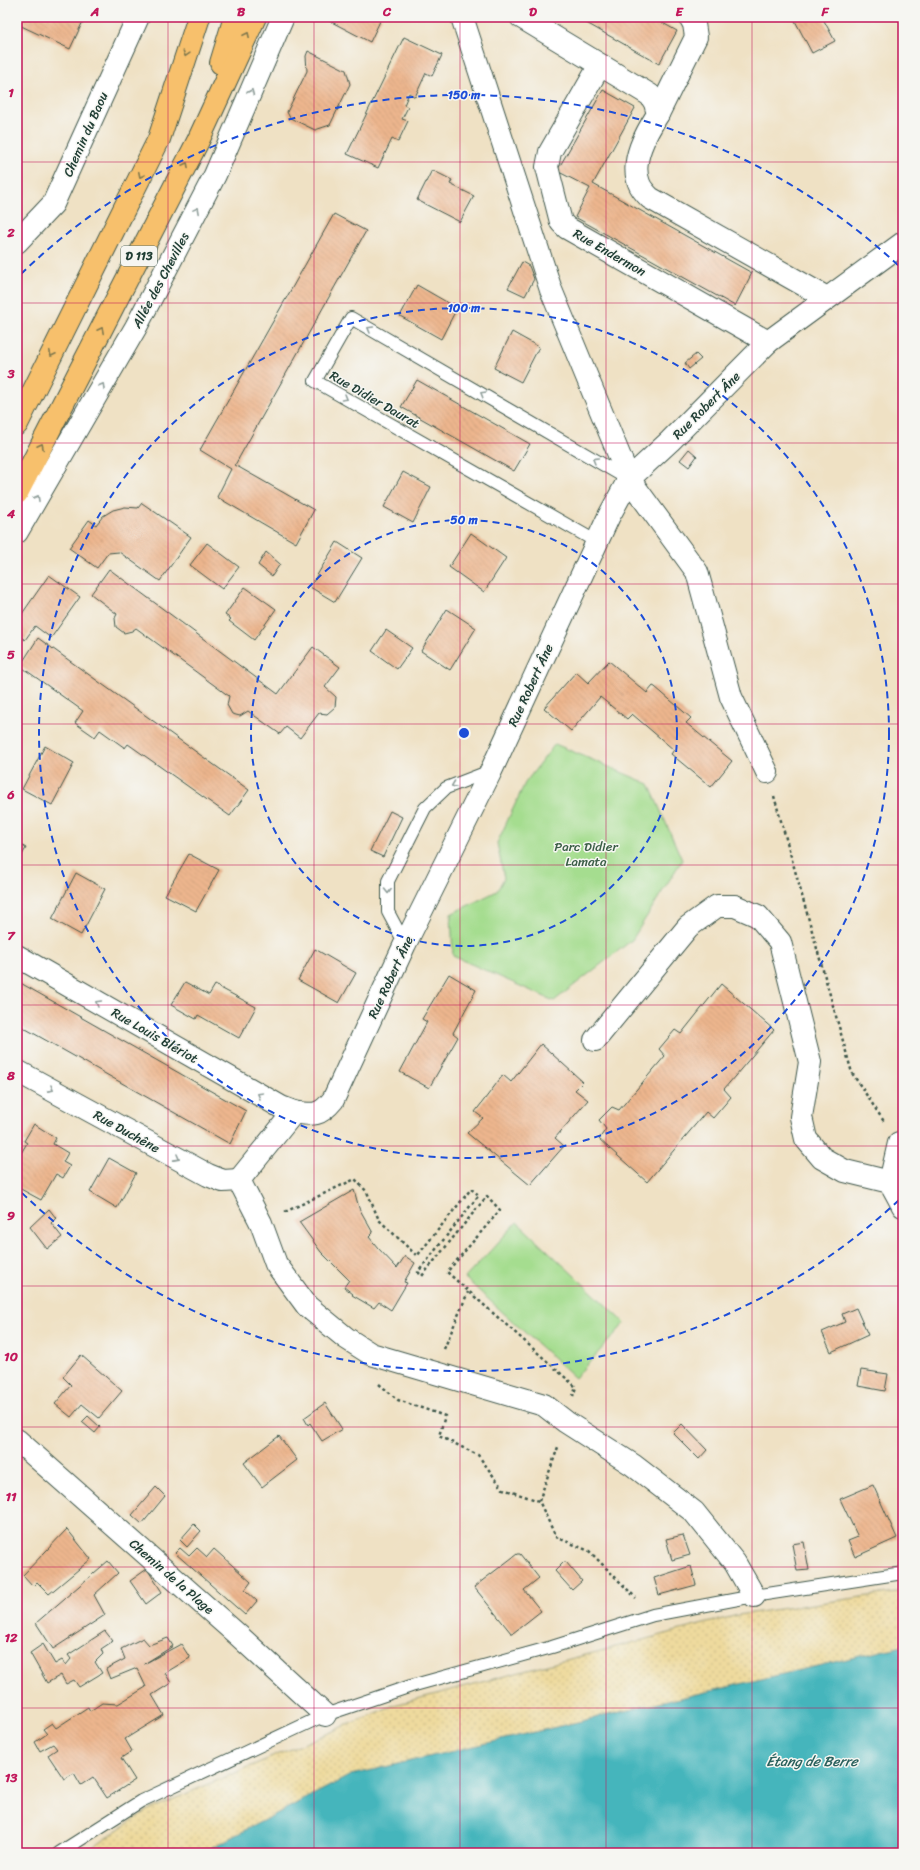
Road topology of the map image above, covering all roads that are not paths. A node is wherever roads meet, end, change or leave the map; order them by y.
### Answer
1 (138, 17) edge
2 (199, 17) edge
3 (235, 17) edge
4 (255, 17) edge
5 (283, 17) edge
6 (462, 17) edge
7 (521, 17) edge
8 (690, 17) edge
9 (600, 65) junction
10 (658, 114) junction
11 (198, 141) junction
12 (17, 242) edge
13 (903, 243) edge
14 (827, 298) junction
15 (768, 342) junction
16 (17, 424) edge
17 (629, 479) junction
18 (17, 493) edge
19 (17, 532) edge
20 (597, 542) junction
21 (491, 771) junction
22 (767, 772) road end
23 (405, 944) junction
24 (17, 956) edge
25 (595, 1040) dead end
26 (17, 1070) edge
27 (294, 1112) junction
28 (902, 1141) edge
29 (240, 1180) junction
30 (890, 1182) junction
31 (903, 1206) edge
32 (17, 1440) edge
33 (903, 1573) edge
34 (754, 1596) junction
35 (325, 1715) junction
36 (59, 1853) edge

1 - 12 street, Chemin du Baou
2 -> 16 main road, D 113
3 - 11 main road, D 113
11 -> 4 main road, D 113
19 -> 5 street, Allée des Chevilles
6 - 17 street
7 - 9 street
8 - 10 street
9 - 10 street
9 - 15 street, Rue Endermon
10 - 14 street
18 -> 11 main road, D 113
13 - 14 street, Rue Robert Âne
14 - 15 street, Rue Robert Âne
15 - 17 street, Rue Robert Âne
17 - 20 street, Rue Robert Âne
17 -> 20 lane, Rue Didier Daurat
17 - 22 street
20 - 21 street, Rue Robert Âne
21 - 23 street, Rue Robert Âne
21 -> 23 lane
23 - 27 street, Rue Robert Âne
27 -> 24 street, Rue Louis Blériot
25 - 30 street
26 -> 29 street, Rue Duchêne
27 - 29 street
28 - 30 street
29 - 34 street
30 - 31 street
32 - 35 street, Chemin de la Plage
33 - 34 lane
34 - 35 lane
35 - 36 lane

